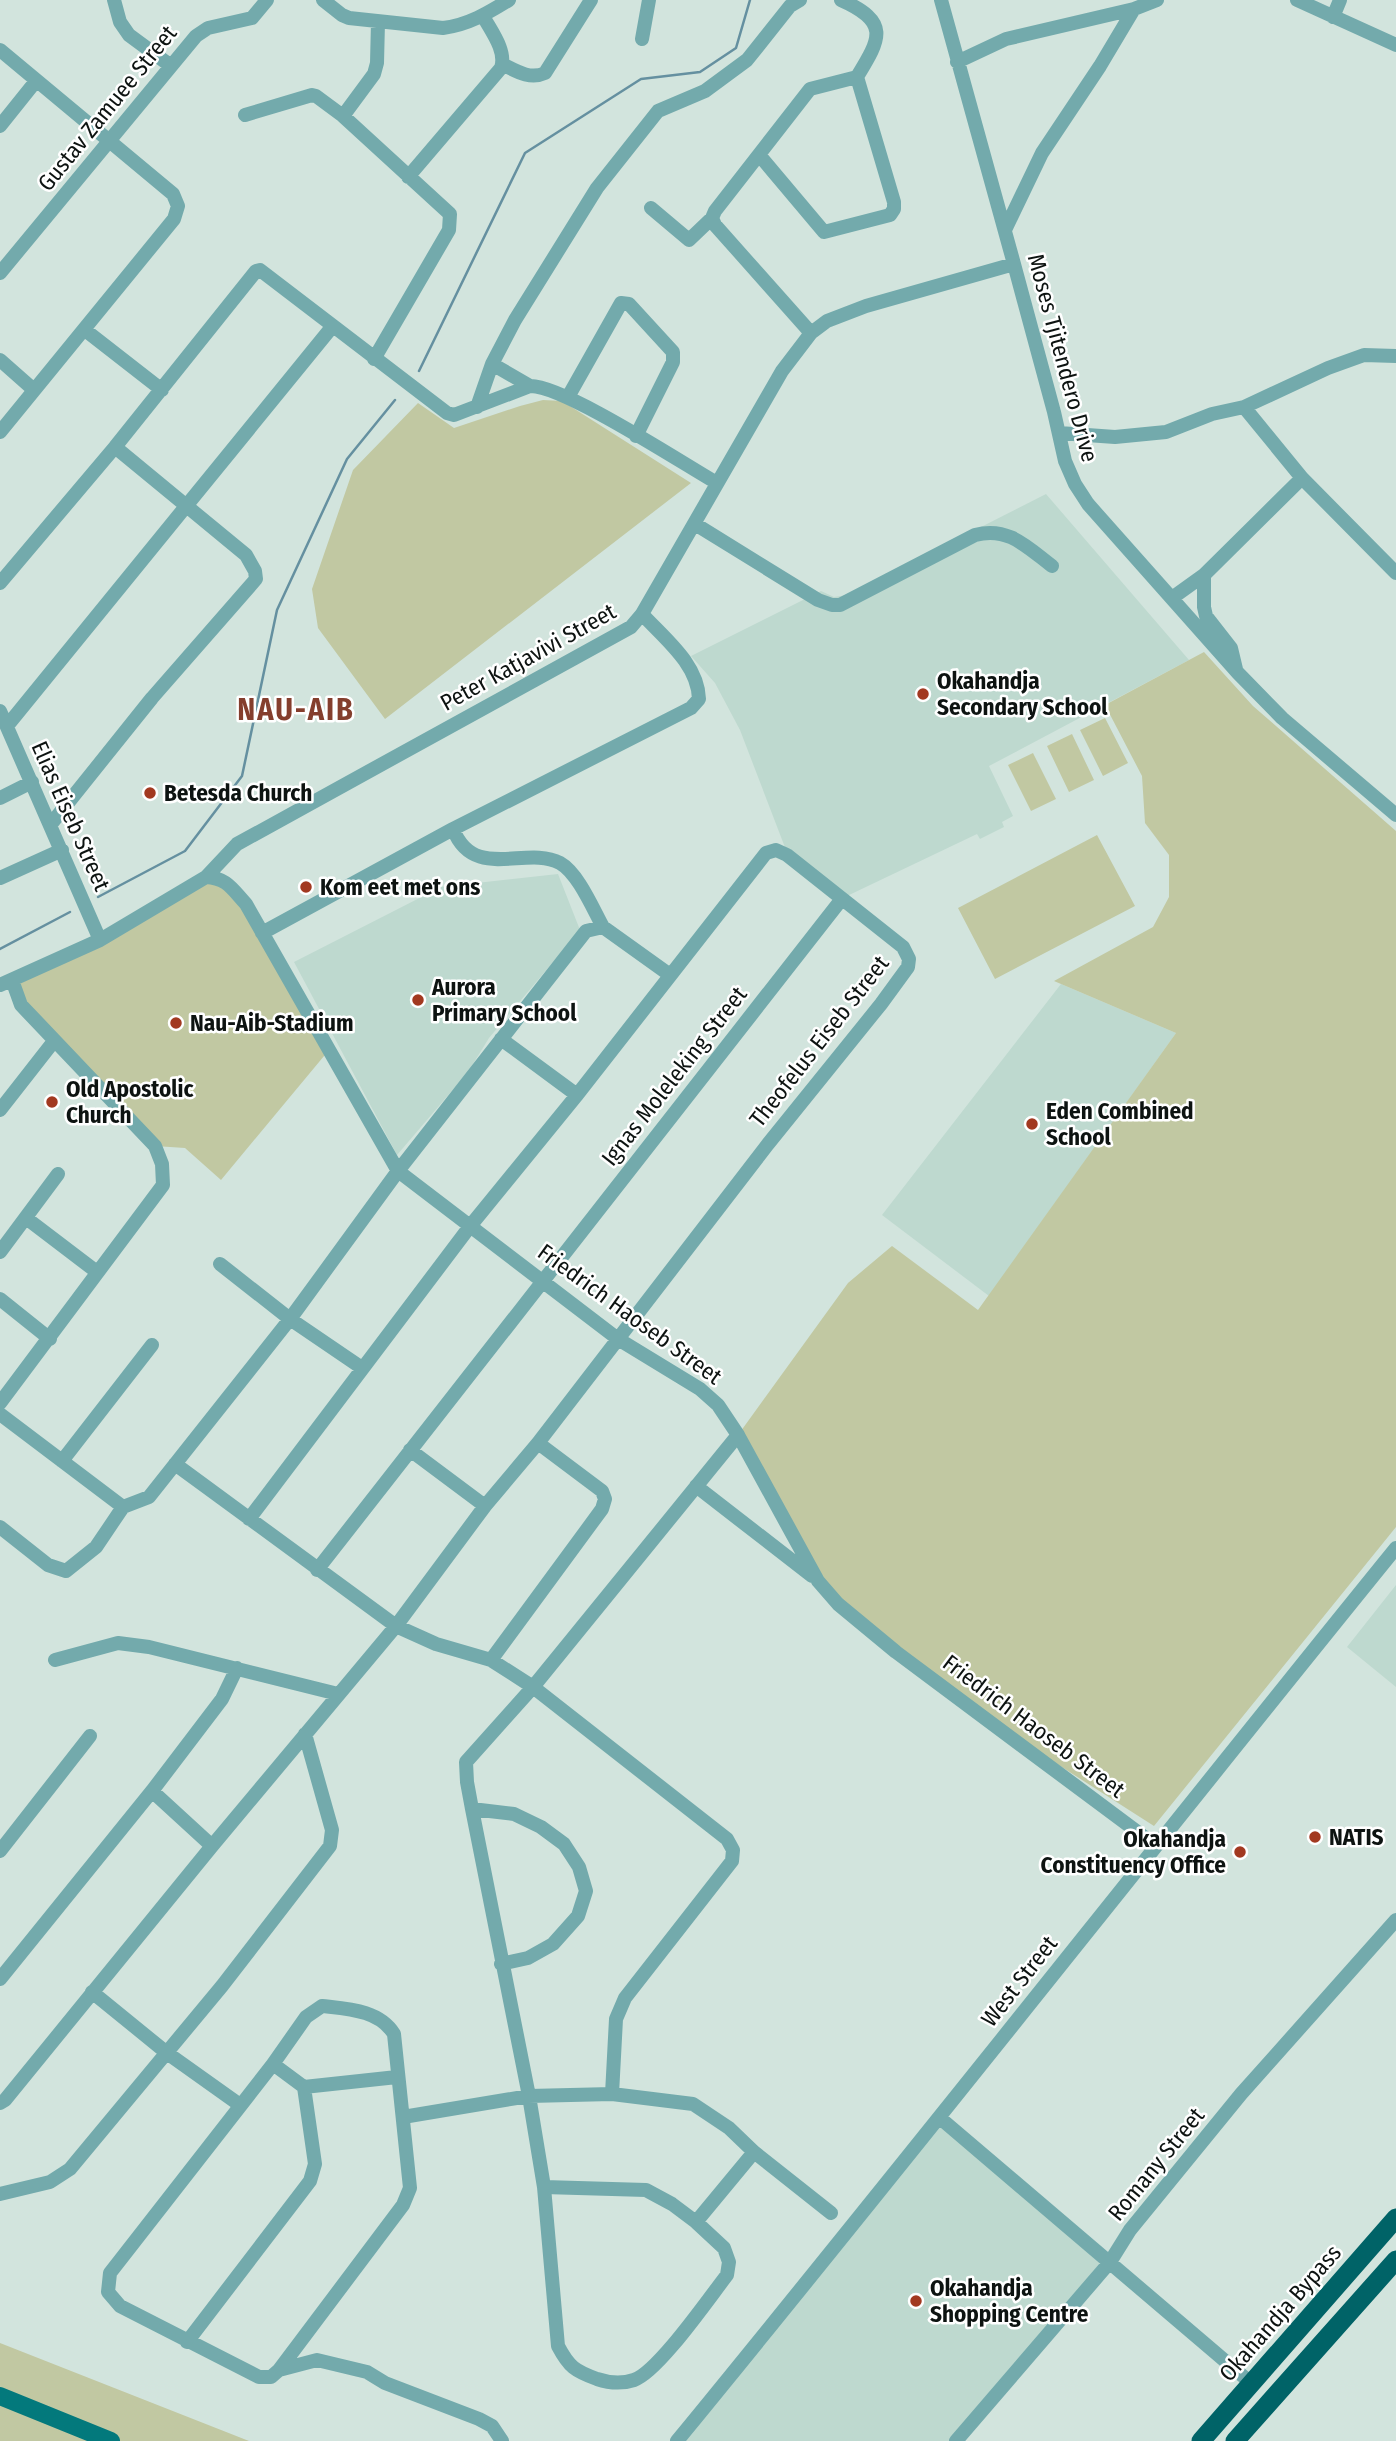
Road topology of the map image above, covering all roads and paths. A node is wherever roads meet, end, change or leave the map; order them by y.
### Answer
1 (114, 0) edge
2 (267, 0) edge
3 (323, 0) edge
4 (509, 0) edge
5 (591, 0) edge
6 (649, 0) edge
7 (800, 0) edge
8 (841, 0) edge
9 (940, 0) edge
10 (1157, 0) edge
11 (1297, 0) edge
12 (1340, 0) edge
13 (1134, 9) junction
14 (483, 16) junction
15 (1333, 17) junction
16 (378, 22) junction
17 (642, 39) dead end
18 (1396, 45) edge
19 (0, 50) edge
20 (957, 62) junction
21 (502, 64) junction
22 (171, 66) junction
23 (857, 77) junction
24 (36, 81) junction
25 (245, 115) dead end
26 (343, 116) junction
27 (0, 126) edge
28 (110, 142) junction
29 (760, 156) junction
30 (408, 177) junction
31 (651, 208) dead end
32 (712, 218) junction
33 (1005, 230) junction
34 (1014, 264) junction
35 (0, 273) edge
36 (332, 327) junction
37 (85, 330) junction
38 (811, 333) junction
39 (1396, 356) edge
40 (374, 359) junction
41 (0, 360) edge
42 (492, 364) junction
43 (530, 386) junction
44 (34, 390) junction
45 (162, 390) junction
46 (568, 397) junction
47 (478, 407) junction
48 (1244, 407) junction
49 (0, 432) edge
50 (1059, 433) junction
51 (636, 436) junction
52 (115, 447) junction
53 (1302, 478) junction
54 (717, 483) junction
55 (188, 506) junction
56 (695, 524) junction
57 (1052, 566) dead end
58 (1396, 573) edge
59 (1204, 575) junction
60 (0, 583) edge
61 (1172, 598) junction
62 (642, 614) junction
63 (1238, 674) junction
64 (0, 711) edge
65 (7, 726) junction
66 (33, 782) junction
67 (0, 798) edge
68 (1396, 816) edge
69 (51, 824) junction
70 (453, 829) junction
71 (62, 850) junction
72 (206, 877) junction
73 (0, 878) edge
74 (842, 900) junction
75 (603, 927) junction
76 (262, 933) junction
77 (100, 940) junction
78 (670, 975) junction
79 (6, 983) edge
80 (501, 1039) junction
81 (54, 1041) junction
82 (577, 1095) junction
83 (0, 1110) edge
84 (398, 1171) junction
85 (58, 1174) dead end
86 (26, 1217) junction
87 (471, 1224) junction
88 (0, 1252) edge
89 (220, 1264) dead end
90 (97, 1272) junction
91 (542, 1280) junction
92 (0, 1299) edge
93 (290, 1319) junction
94 (50, 1339) junction
95 (618, 1339) junction
96 (152, 1345) dead end
97 (362, 1368) junction
98 (0, 1403) edge
99 (0, 1414) edge
100 (738, 1435) junction
101 (538, 1443) junction
102 (410, 1450) junction
103 (62, 1461) junction
104 (175, 1464) junction
105 (696, 1486) junction
106 (485, 1506) junction
107 (123, 1507) junction
108 (249, 1519) junction
109 (0, 1527) edge
110 (1396, 1548) edge
111 (317, 1570) junction
112 (818, 1581) junction
113 (396, 1626) junction
114 (55, 1660) dead end
115 (491, 1660) junction
116 (237, 1668) junction
117 (533, 1687) junction
118 (338, 1694) junction
119 (305, 1734) junction
120 (90, 1736) dead end
121 (152, 1791) junction
122 (472, 1809) junction
123 (1155, 1845) junction
124 (212, 1846) junction
125 (0, 1851) edge
126 (1396, 1920) edge
127 (501, 1964) junction
128 (0, 1979) edge
129 (92, 1993) junction
130 (167, 2053) junction
131 (272, 2064) junction
132 (397, 2077) junction
133 (304, 2087) junction
134 (612, 2094) junction
135 (528, 2096) junction
136 (0, 2103) edge
137 (240, 2105) junction
138 (403, 2117) junction
139 (940, 2118) junction
140 (754, 2152) junction
141 (544, 2187) junction
142 (0, 2194) edge
143 (831, 2213) dead end
144 (1396, 2218) edge
145 (696, 2222) junction
146 (1396, 2260) edge
147 (1110, 2262) junction
148 (187, 2342) junction
149 (279, 2370) junction
150 (1251, 2383) junction
151 (0, 2396) edge
152 (111, 2441) edge
153 (502, 2441) edge
154 (677, 2441) edge
155 (956, 2441) edge
156 (1201, 2441) edge
157 (1235, 2441) edge

1 - 22 street
2 - 22 street, Gustav Zamuee Street
3 - 16 street
4 - 14 street
5 - 21 street
6 - 17 street
7 - 42 street
8 - 23 street
9 - 20 street, Moses Tjitendero Drive
10 - 13 street
11 - 15 street
12 - 15 street
13 - 20 street
13 - 33 street
14 - 16 street
14 - 21 street
15 - 18 street
16 - 26 street
19 - 24 street
20 - 33 street, Moses Tjitendero Drive
21 - 30 street
22 - 28 street, Gustav Zamuee Street
23 - 29 street
23 - 29 street
24 - 27 street
24 - 28 street
25 - 26 street
26 - 30 street
28 - 35 street, Gustav Zamuee Street
28 - 37 street
29 - 32 street
30 - 40 street
31 - 32 street
32 - 38 street
33 - 34 street, Moses Tjitendero Drive
34 - 38 street, Peter Katjavivi Street
34 - 50 street, Moses Tjitendero Drive
36 - 40 street
36 - 45 street
36 - 55 street
37 - 44 street
37 - 45 street
38 - 54 street, Peter Katjavivi Street
39 - 48 street
40 - 47 street
41 - 44 street
42 - 43 street
42 - 47 street
43 - 46 street
43 - 47 street
44 - 49 street
45 - 52 street
46 - 51 street
46 - 51 street
48 - 50 street
48 - 53 street
50 - 61 street, Moses Tjitendero Drive
51 - 54 street
52 - 55 street
52 - 60 street
53 - 58 street
53 - 59 street
54 - 56 street, Peter Katjavivi Street
55 - 65 street
55 - 69 street
56 - 57 street
56 - 62 street, Peter Katjavivi Street
59 - 61 street
59 - 63 street
61 - 63 street, Moses Tjitendero Drive
62 - 70 street
62 - 72 street, Peter Katjavivi Street
63 - 68 street, Moses Tjitendero Drive
64 - 65 street, Elias Eiseb Street
65 - 66 street, Elias Eiseb Street
66 - 67 street
66 - 69 street, Elias Eiseb Street
69 - 71 street, Elias Eiseb Street
70 - 75 street
70 - 76 street
71 - 73 street
71 - 77 street, Elias Eiseb Street
72 - 76 street, Friedrich Haoseb Street
72 - 77 street, Peter Katjavivi Street
74 - 78 street, Theofelus Eiseb Street
74 - 91 street, Ignas Moleleking Street
74 - 95 street, Theofelus Eiseb Street
75 - 78 street
75 - 80 street
76 - 84 street, Friedrich Haoseb Street
77 - 79 street, Peter Katjavivi Street
78 - 82 street, Theofelus Eiseb Street
79 - 81 street
80 - 82 street
80 - 84 street
81 - 83 street
81 - 90 street
82 - 87 street, Theofelus Eiseb Street
84 - 87 street, Friedrich Haoseb Street
84 - 93 street
85 - 86 street
86 - 88 street
86 - 90 street
87 - 91 street, Friedrich Haoseb Street
87 - 97 street, Theofelus Eiseb Street
89 - 93 street
90 - 94 street
91 - 95 street, Friedrich Haoseb Street
91 - 102 street, Ignas Moleleking Street
92 - 94 street
93 - 97 street
93 - 104 street
94 - 98 street
95 - 100 street, Friedrich Haoseb Street
95 - 101 street
96 - 103 street
97 - 108 street, Theofelus Eiseb Street
99 - 103 street
100 - 105 street
100 - 112 street, Friedrich Haoseb Street
101 - 106 street
101 - 115 street
102 - 106 street
102 - 111 street, Ignas Moleleking Street
103 - 107 street
104 - 107 street
104 - 108 street
105 - 112 street
105 - 117 street
106 - 113 street
107 - 109 street
108 - 111 street
110 - 123 street, West Street
111 - 113 street
112 - 123 street, Friedrich Haoseb Street
113 - 115 street
113 - 118 street
114 - 116 street
115 - 117 street
116 - 118 street
116 - 121 street
117 - 122 street
117 - 134 street
118 - 119 street
119 - 124 street
119 - 130 street
120 - 125 street
121 - 124 street
121 - 128 street
122 - 127 street
122 - 127 street
123 - 139 street, West Street
124 - 129 street
126 - 147 street, Romany Street
127 - 135 street
129 - 130 street
129 - 136 street
130 - 137 street
130 - 142 street
131 - 132 street
131 - 133 street
131 - 137 street
132 - 133 street
132 - 138 street
133 - 148 street
134 - 135 street
134 - 140 street
135 - 138 street
135 - 141 street
137 - 148 street
138 - 149 street
139 - 147 street
139 - 154 street, West Street
140 - 143 street
140 - 145 street
141 - 145 street
141 - 145 street
144 - 150 highway, Okahandja Bypass
146 - 157 highway
147 - 150 street
147 - 155 street, Romany Street
148 - 149 street
149 - 153 street
150 - 156 highway, Okahandja Bypass
151 - 152 main road

